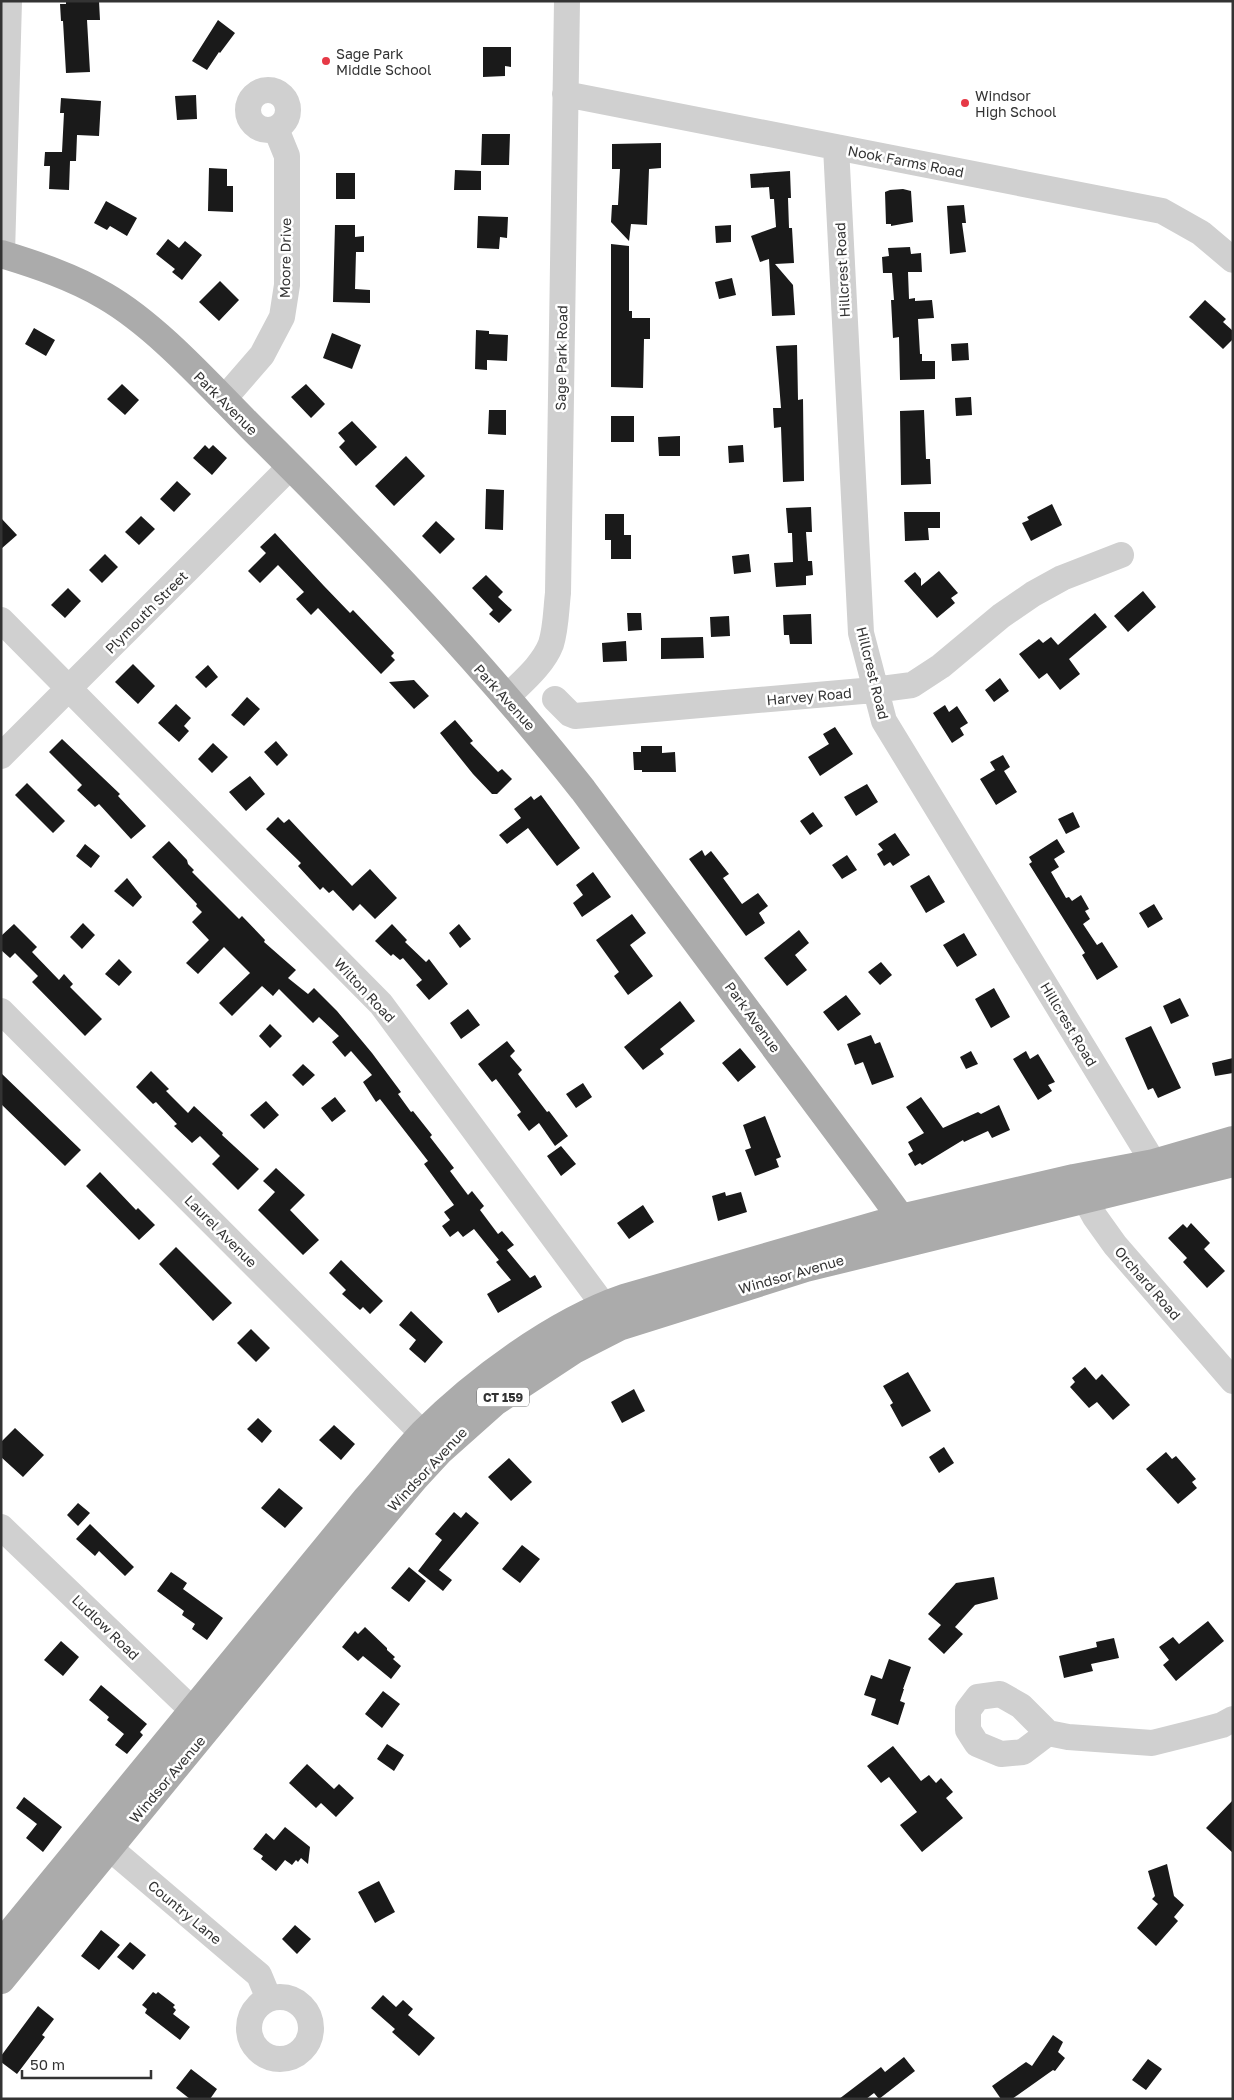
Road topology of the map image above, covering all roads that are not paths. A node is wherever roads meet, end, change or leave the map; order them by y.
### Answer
1 (9, 1) edge
2 (567, 1) edge
3 (565, 94) junction
4 (276, 129) dead end
5 (836, 147) junction
6 (1, 254) edge
7 (1233, 260) edge
8 (223, 400) junction
9 (290, 467) junction
10 (1121, 555) dead end
11 (1, 620) edge
12 (70, 688) junction
13 (874, 690) junction
14 (506, 698) junction
15 (555, 700) dead end
16 (1, 756) edge
17 (1, 1010) edge
18 (1233, 1140) edge
19 (1233, 1163) edge
20 (1159, 1172) junction
21 (1079, 1188) junction
22 (906, 1230) junction
23 (603, 1305) junction
24 (619, 1327) junction
25 (1233, 1381) edge
26 (431, 1442) junction
27 (1, 1526) edge
28 (202, 1719) junction
29 (1233, 1719) edge
30 (1048, 1734) dead end
31 (101, 1840) junction
32 (1, 1944) edge
33 (1, 1980) edge
34 (269, 1999) dead end

1 - 6 street
2 - 3 street, Sage Park Road
3 - 5 street, Nook Farms Road
3 - 14 street, Sage Park Road
4 - 8 street, Moore Drive
5 - 7 street, Nook Farms Road
5 - 13 street, Hillcrest Road
6 - 8 main road, Park Avenue
8 - 9 main road, Park Avenue
9 - 12 street, Plymouth Street
9 - 14 main road, Park Avenue
10 - 13 street, Harvey Road
11 - 12 street, Wilton Road
12 - 16 street, Plymouth Street
12 - 23 street, Wilton Road
13 - 15 street, Harvey Road
13 - 20 street, Hillcrest Road
14 - 22 main road, Park Avenue
17 - 26 street, Laurel Avenue
18 - 20 main road, Windsor Avenue / CT 159
19 - 20 main road, Windsor Avenue / CT 159
20 - 21 main road, Windsor Avenue / CT 159
21 - 22 main road, Windsor Avenue / CT 159
21 - 25 street, Orchard Road
22 - 23 main road, Windsor Avenue / CT 159
22 - 24 main road, Windsor Avenue / CT 159
23 - 24 street, Wilton Road
23 - 26 main road, Windsor Avenue / CT 159
24 - 26 main road, Windsor Avenue / CT 159
26 - 28 main road, Windsor Avenue / CT 159
27 - 28 street, Ludlow Road
28 - 31 main road, Windsor Avenue / CT 159
29 - 30 street
31 - 32 main road, Windsor Avenue / CT 159
31 - 33 main road, Windsor Avenue / CT 159
31 - 34 street, Country Lane

